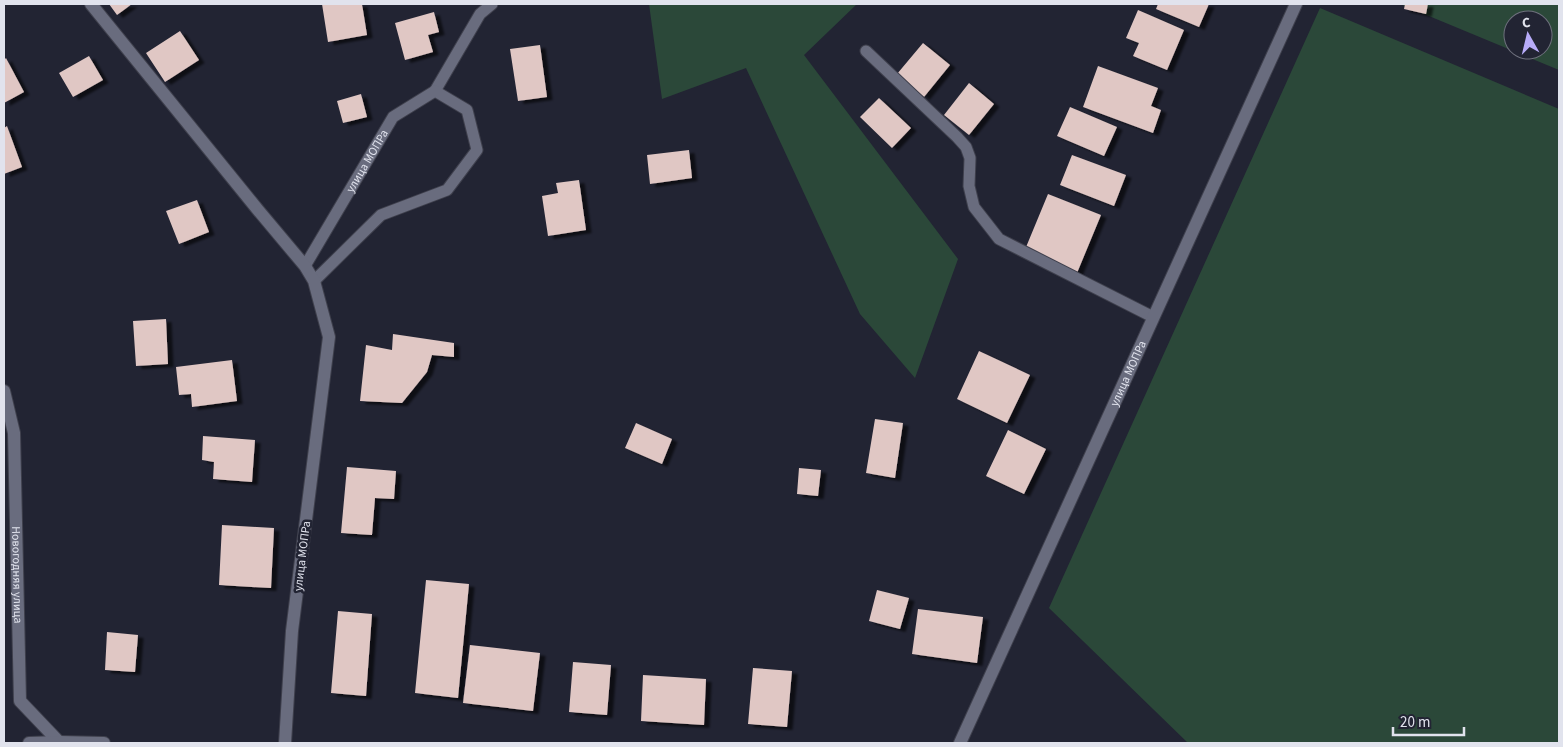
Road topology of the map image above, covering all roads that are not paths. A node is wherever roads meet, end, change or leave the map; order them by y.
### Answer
1 (91, 4) edge
2 (492, 4) edge
3 (1296, 4) edge
4 (866, 51) dead end
5 (435, 91) junction
6 (305, 266) junction
7 (314, 281) junction
8 (1153, 317) junction
9 (4, 394) edge
10 (30, 743) edge
11 (60, 743) edge
12 (104, 743) edge
13 (285, 743) edge
14 (960, 743) edge

1 - 6 street, улица МОПРа
2 - 5 lane
3 - 8 street, улица МОПРа
4 - 8 lane
5 - 6 lane, улица МОПРа
5 - 7 lane
6 - 7 street, улица МОПРа
7 - 13 street, улица МОПРа
8 - 14 street, улица МОПРа
9 - 11 street, Новогодняя улица
10 - 11 street
11 - 12 street

